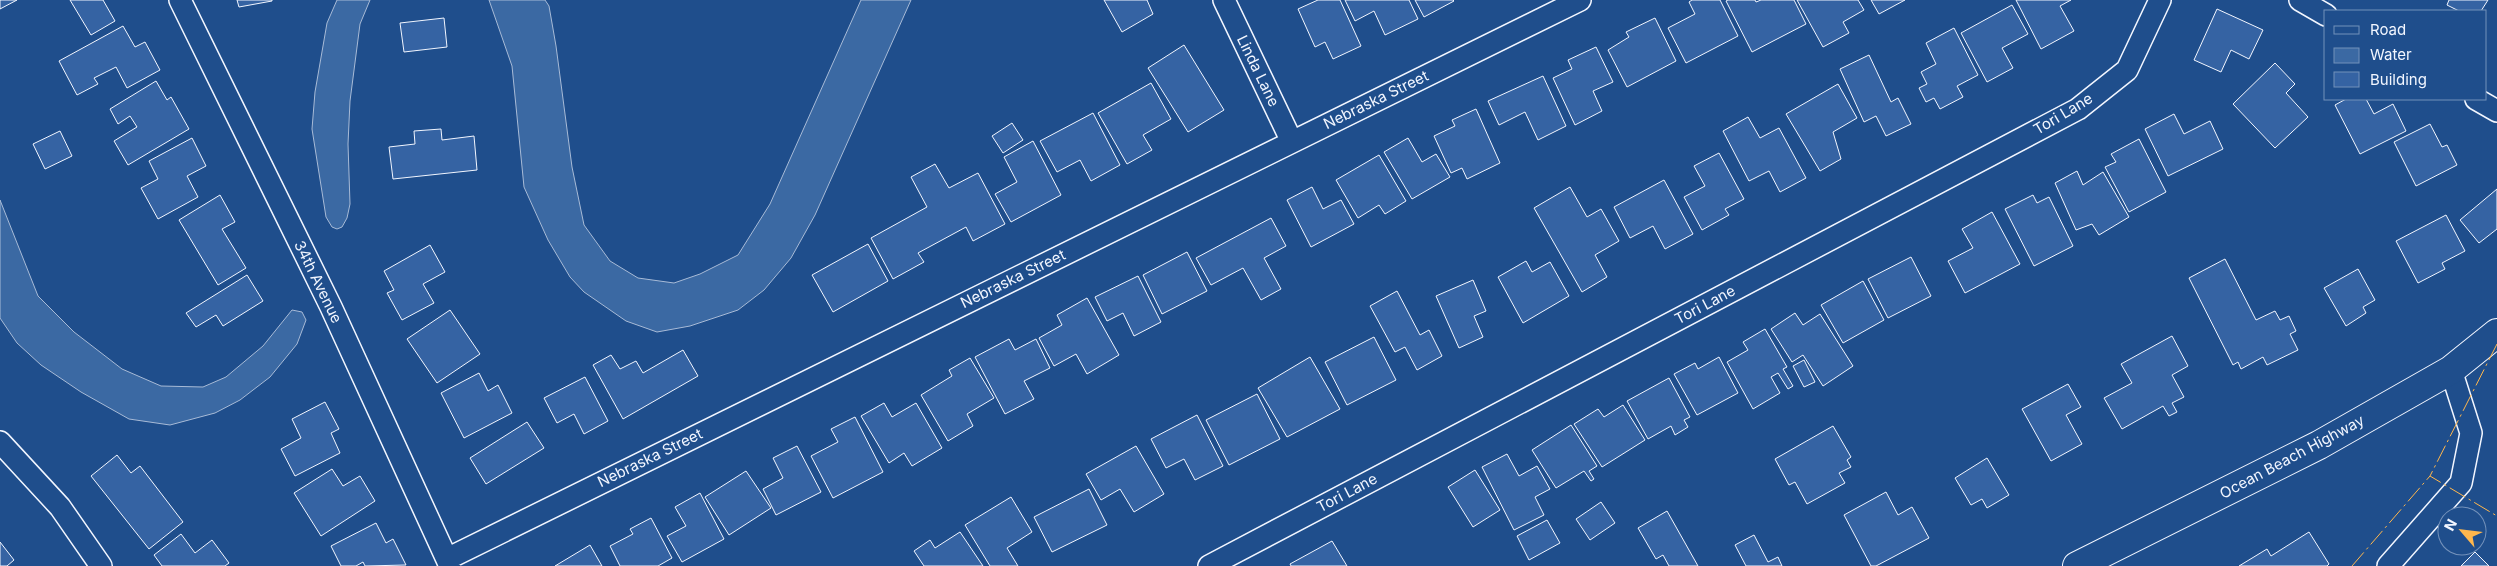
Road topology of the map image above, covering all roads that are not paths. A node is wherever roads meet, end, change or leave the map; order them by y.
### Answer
1 (180, 0) edge
2 (1224, 0) edge
3 (1580, 0) edge
4 (2160, 0) edge
5 (2300, 0) edge
6 (2324, 13) edge
7 (2478, 100) edge
8 (2497, 111) edge
9 (1292, 142) junction
10 (2497, 333) edge
11 (2450, 370) junction
12 (0, 442) edge
13 (448, 562) edge
14 (101, 566) edge
15 (1209, 566) edge
16 (2077, 566) edge
17 (2388, 566) edge

1 - 13 street, 34th Avenue
2 - 9 street, Linda Lane
3 - 9 street, Nebraska Street
4 - 15 street, Tori Lane
5 - 6 street
7 - 8 street
9 - 13 street, Nebraska Street
10 - 11 main road, Ocean Beach Highway
11 - 16 main road, Ocean Beach Highway
11 - 17 street
12 - 14 street

